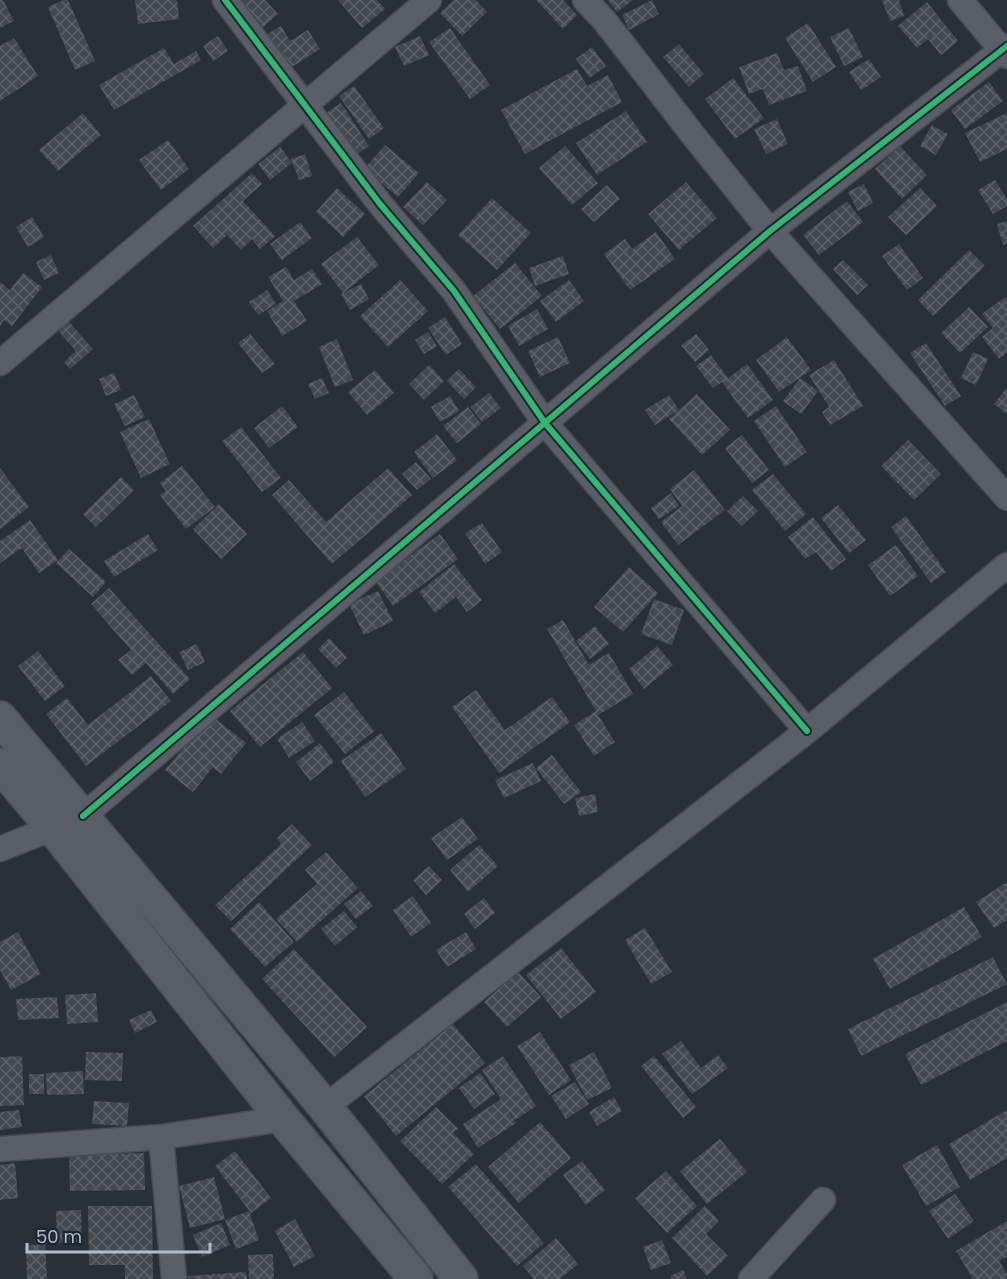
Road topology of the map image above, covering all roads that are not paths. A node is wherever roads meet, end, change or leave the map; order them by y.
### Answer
1 (225, 0) edge
2 (429, 0) edge
3 (585, 0) edge
4 (960, 0) edge
5 (1005, 51) edge
6 (303, 106) junction
7 (771, 231) junction
8 (0, 363) edge
9 (545, 423) junction
10 (1007, 498) edge
11 (1007, 565) edge
12 (0, 718) edge
13 (807, 731) junction
14 (0, 765) edge
15 (83, 816) junction
16 (52, 828) junction
17 (0, 849) edge
18 (325, 1107) junction
19 (283, 1119) junction
20 (161, 1137) junction
21 (0, 1149) edge
22 (823, 1200) dead end
23 (174, 1279) edge
24 (416, 1279) edge
25 (462, 1279) edge
26 (751, 1279) edge

1 - 6 street
2 - 6 street
3 - 7 street
4 - 5 street
5 - 7 street
6 - 8 street
6 - 9 street
7 - 9 street
7 - 10 street
9 - 13 street
9 - 15 street
11 - 13 street
12 - 15 main road
13 - 18 street
14 - 16 main road
15 - 18 main road
16 - 17 street
16 - 19 main road
18 - 25 main road
19 - 20 street
19 - 24 main road
20 - 21 street
20 - 23 street
22 - 26 street

